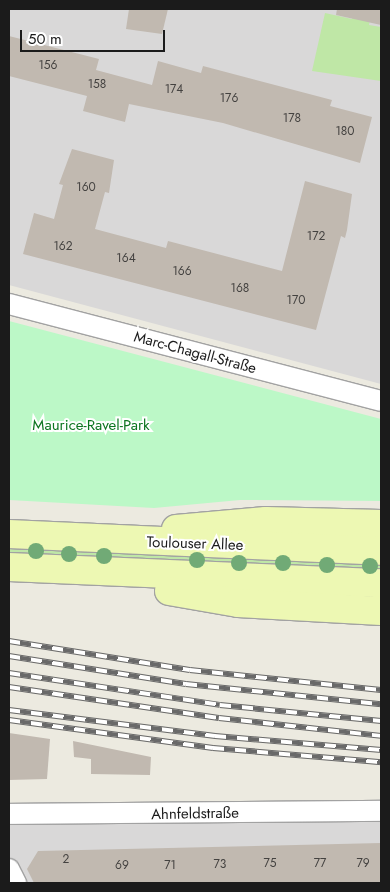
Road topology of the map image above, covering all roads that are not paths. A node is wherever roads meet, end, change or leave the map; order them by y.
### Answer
1 (9, 304) edge
2 (381, 401) edge
3 (381, 524) edge
4 (9, 534) edge
5 (66, 539) junction
6 (381, 551) edge
7 (9, 566) edge
8 (76, 571) junction
9 (381, 583) edge
10 (381, 611) edge
11 (381, 811) edge
12 (9, 814) edge
13 (9, 868) edge
14 (16, 883) edge

1 - 2 street, Marc-Chagall-Straße
3 - 5 main road
4 - 5 main road, Toulouser Allee
5 - 6 main road, Toulouser Allee
7 - 8 main road
8 - 9 main road
8 - 10 main road
11 - 12 street, Ahnfeldstraße
13 - 14 street

